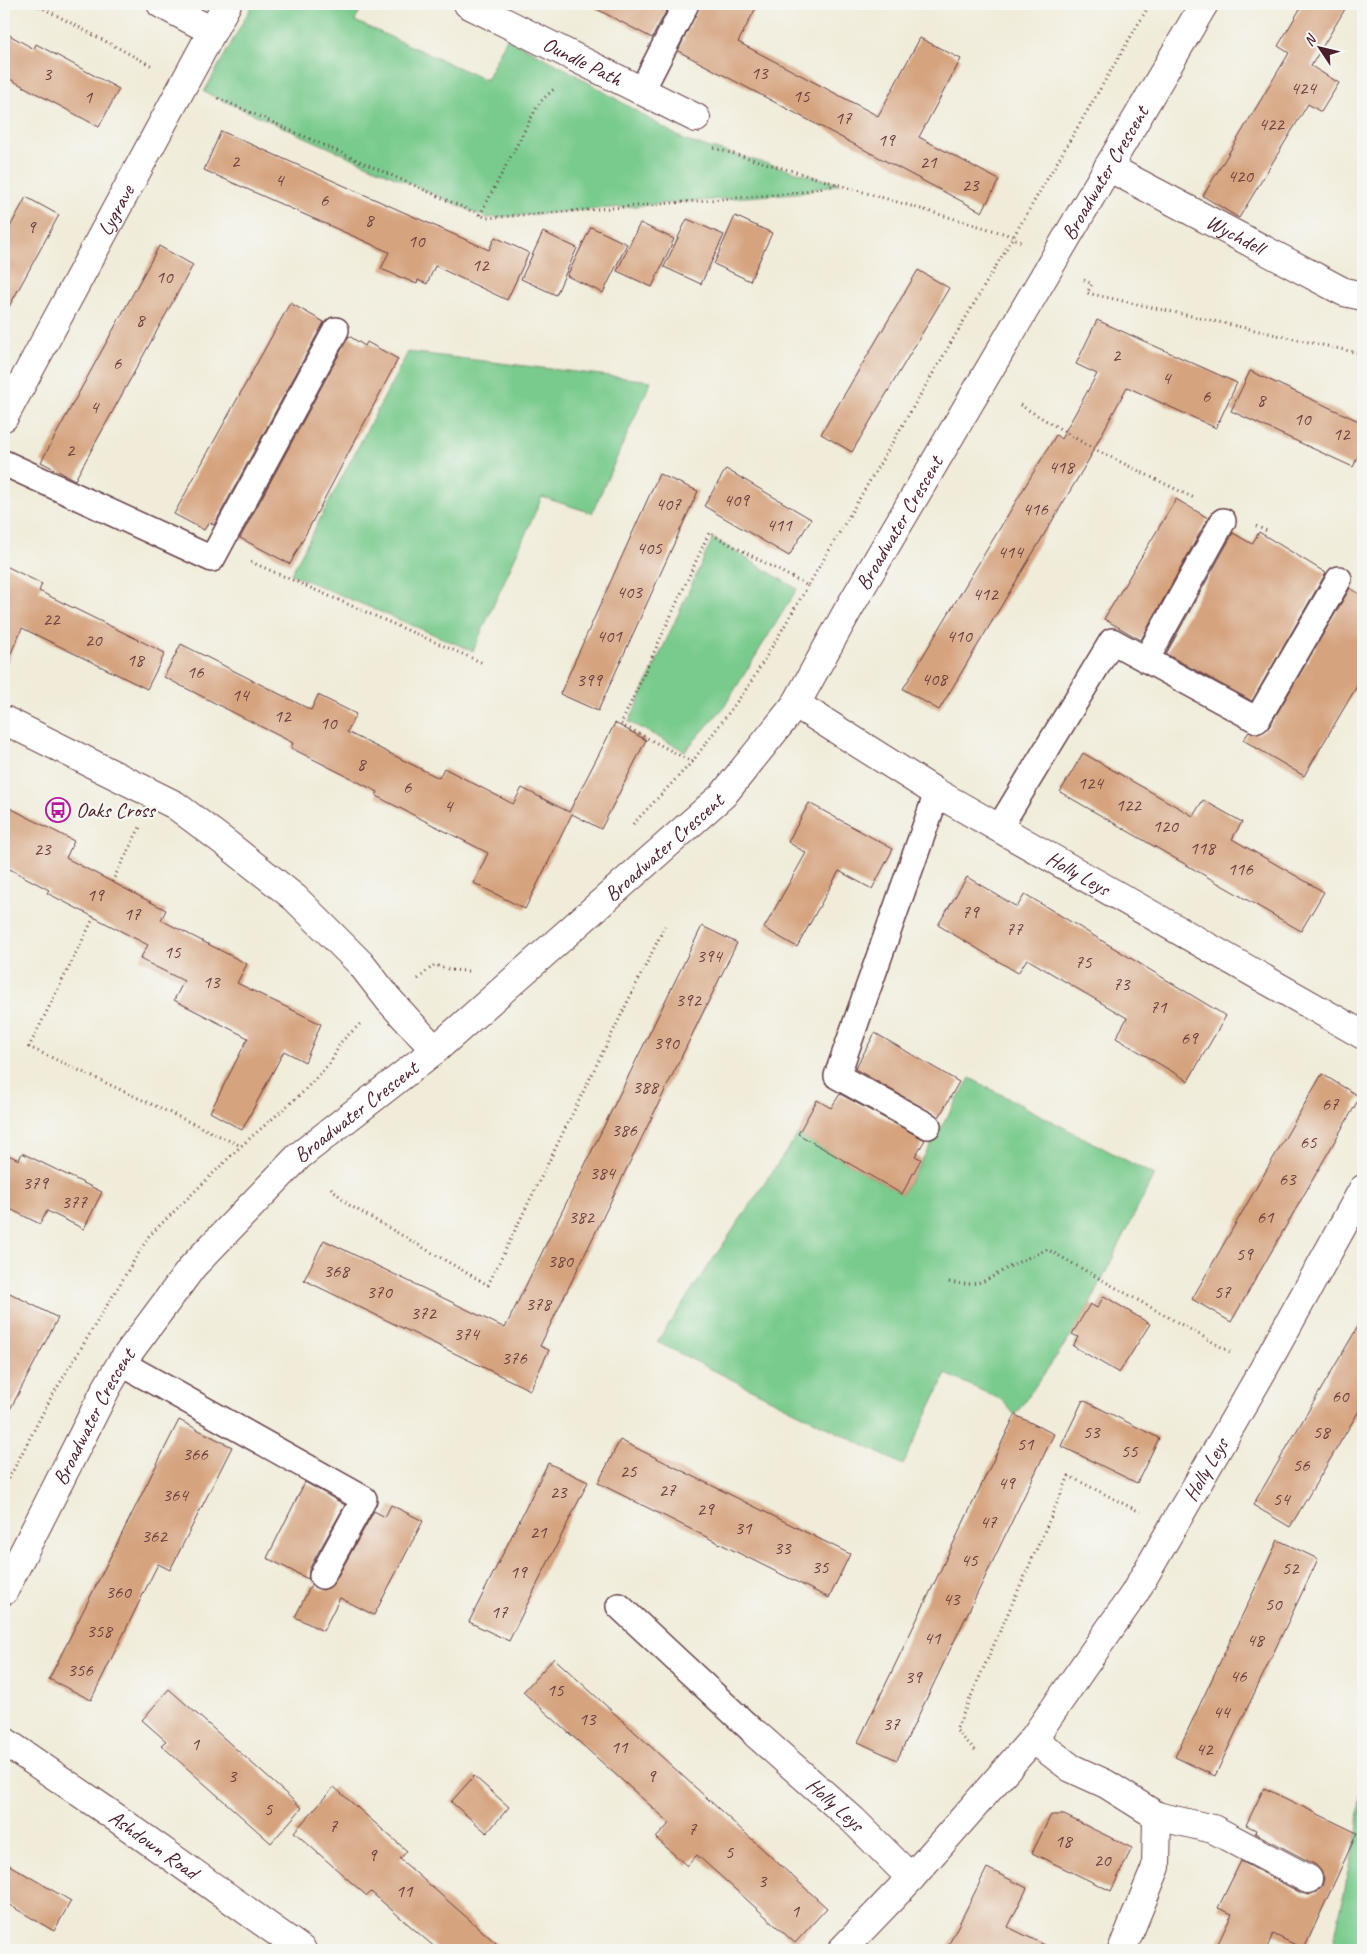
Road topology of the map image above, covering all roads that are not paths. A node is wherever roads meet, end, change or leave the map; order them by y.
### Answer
1 (161, 4) edge
2 (227, 4) edge
3 (468, 4) edge
4 (686, 4) edge
5 (1204, 4) edge
6 (212, 31) junction
7 (642, 90) junction
8 (696, 118) road end
9 (1108, 167) junction
10 (1363, 296) edge
11 (336, 330) dead end
12 (4, 417) edge
13 (4, 463) edge
14 (1223, 521) dead end
15 (1339, 579) dead end
16 (1146, 660) junction
17 (796, 704) junction
18 (4, 720) edge
19 (937, 793) junction
20 (999, 828) junction
21 (1363, 1035) edge
22 (435, 1050) junction
23 (928, 1126) dead end
24 (1363, 1189) edge
25 (121, 1363) junction
26 (322, 1576) dead end
27 (4, 1592) edge
28 (618, 1606) dead end
29 (756, 1734) joint
30 (1033, 1740) junction
31 (4, 1741) edge
32 (1157, 1816) junction
33 (911, 1878) junction
34 (1308, 1879) dead end
35 (302, 1950) edge
36 (842, 1950) edge
37 (1122, 1950) edge

1 - 6 street
2 - 6 street, Lygrave
3 - 7 street, Oundle Path
4 - 7 lane
5 - 9 street, Broadwater Crescent
6 - 12 street, Lygrave
7 - 8 street, Oundle Path
9 - 10 street, Wychdell
9 - 17 street, Broadwater Crescent
11 - 13 lane
14 - 16 lane
15 - 16 lane
16 - 20 lane
17 - 19 street, Holly Leys
17 - 22 street, Broadwater Crescent
18 - 22 street
19 - 20 street, Holly Leys
19 - 23 lane
20 - 21 street, Holly Leys
22 - 25 street, Broadwater Crescent
24 - 30 street, Holly Leys
25 - 26 lane
25 - 27 street, Broadwater Crescent
28 - 29 lane
29 - 33 street, Holly Leys
30 - 32 street
30 - 33 street, Holly Leys
31 - 35 street, Ashdown Road
32 - 34 street
32 - 37 street
33 - 36 street, Holly Leys

